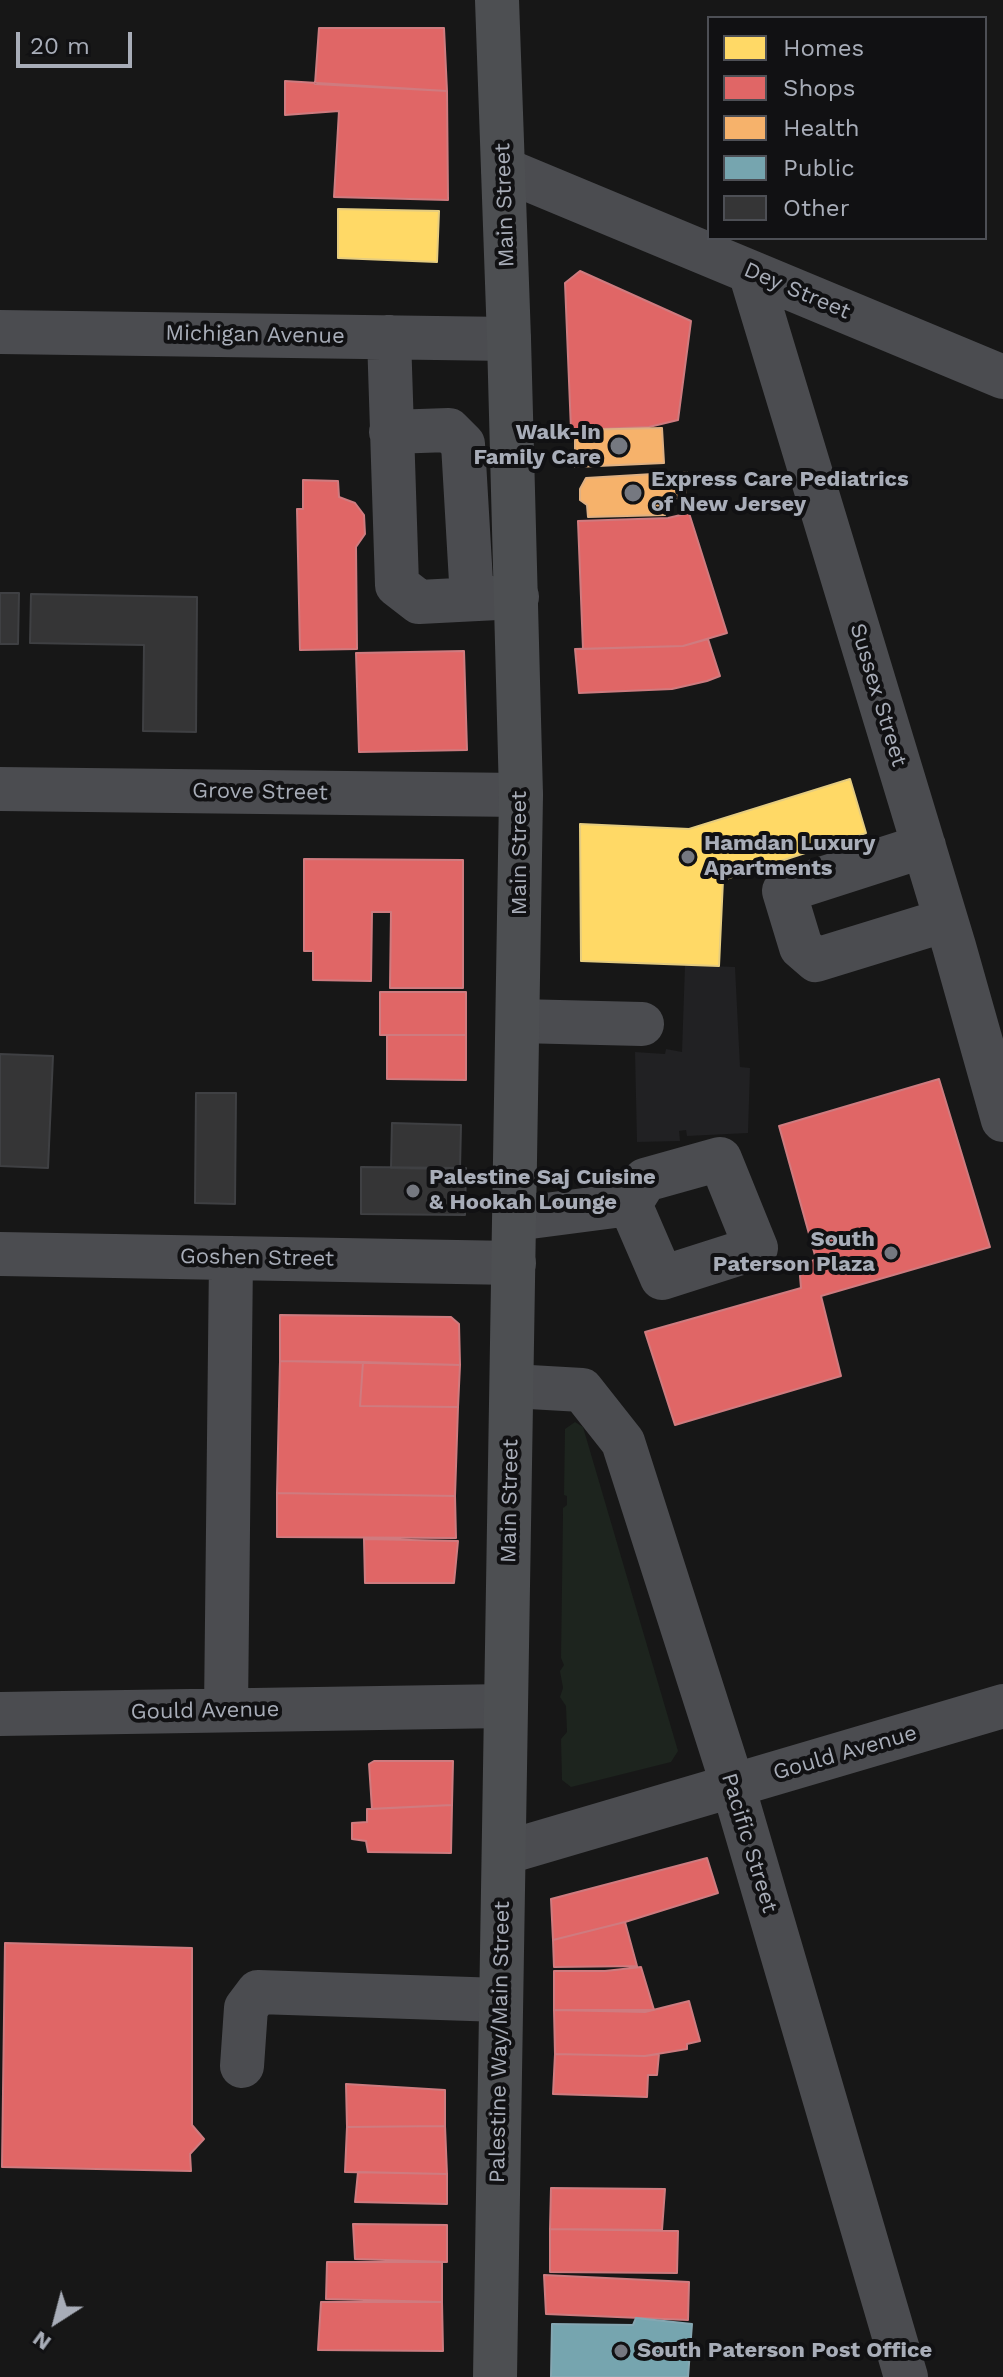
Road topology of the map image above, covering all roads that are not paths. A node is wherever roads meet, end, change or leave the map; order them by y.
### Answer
1 (497, 0) edge
2 (503, 169) junction
3 (750, 272) junction
4 (0, 332) edge
5 (389, 337) junction
6 (509, 339) junction
7 (1003, 377) edge
8 (391, 432) junction
9 (517, 597) junction
10 (472, 599) junction
11 (0, 789) edge
12 (521, 795) junction
13 (924, 846) junction
14 (946, 920) junction
15 (518, 1021) junction
16 (642, 1024) dead end
17 (1003, 1120) edge
18 (630, 1204) junction
19 (515, 1219) junction
20 (0, 1254) edge
21 (231, 1258) junction
22 (514, 1263) junction
23 (512, 1386) junction
24 (506, 1706) junction
25 (1003, 1706) edge
26 (226, 1710) junction
27 (0, 1714) edge
28 (733, 1786) junction
29 (504, 1853) junction
30 (501, 2000) junction
31 (242, 2066) dead end
32 (495, 2377) edge
33 (906, 2377) edge

1 - 2 main road, Main Street
2 - 3 street, Dey Street
2 - 6 main road, Main Street
3 - 7 street, Dey Street
3 - 13 street, Sussex Street
4 - 5 street, Michigan Avenue
5 - 6 street, Michigan Avenue
5 - 8 street
6 - 9 main road, Main Street
8 - 10 street
8 - 10 street
9 - 10 street
9 - 12 main road, Main Street
11 - 12 street, Grove Street
12 - 15 main road, Main Street
13 - 14 street, Sussex Street
13 - 14 street
14 - 17 street, Sussex Street
15 - 16 street
15 - 19 main road, Main Street
18 - 18 street
18 - 19 street
19 - 22 main road, Main Street
20 - 21 street, Goshen Street
21 - 22 street, Goshen Street
21 - 26 street
22 - 23 main road, Main Street
23 - 24 main road, Main Street
23 - 28 street, Pacific Street
24 - 26 street, Gould Avenue
24 - 29 main road, Palestine Way/Main Street
25 - 28 street, Gould Avenue
26 - 27 street, Gould Avenue
28 - 29 street, Gould Avenue
28 - 33 street, Pacific Street
29 - 30 main road, Palestine Way/Main Street
30 - 31 street
30 - 32 main road, Palestine Way/Main Street

